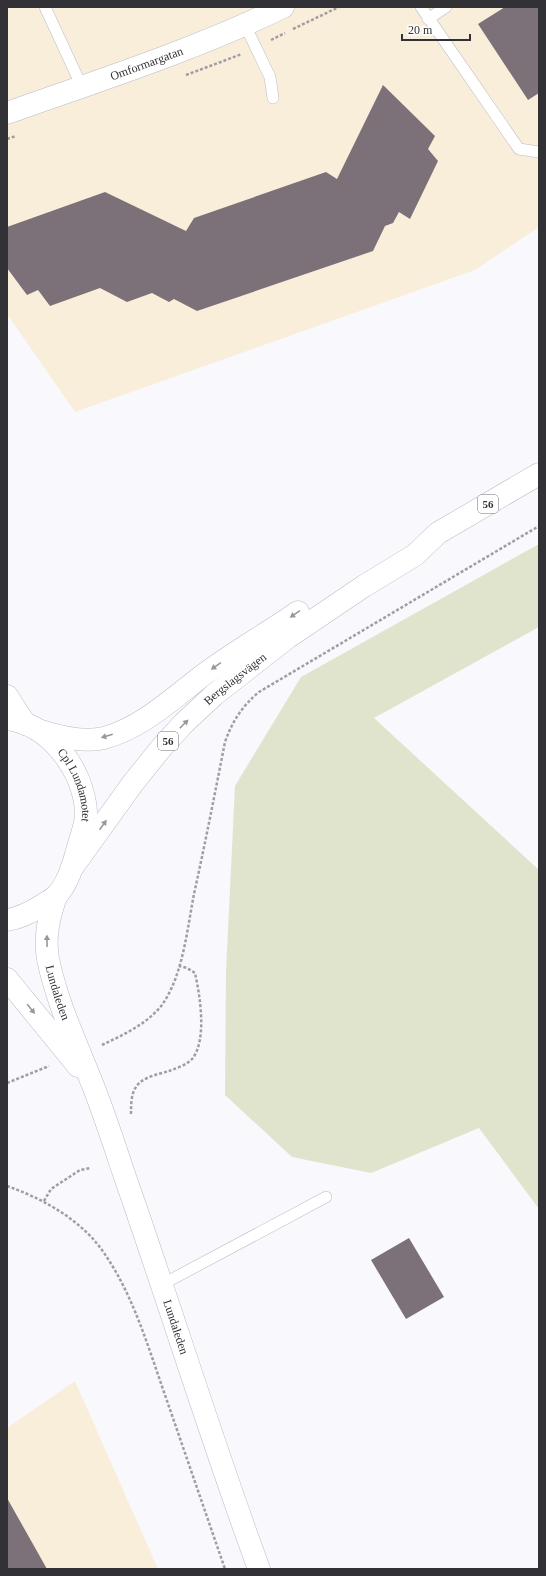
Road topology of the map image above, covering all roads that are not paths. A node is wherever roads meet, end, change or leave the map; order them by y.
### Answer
1 (45, 7) edge
2 (283, 7) edge
3 (421, 7) edge
4 (446, 7) edge
5 (428, 19) junction
6 (246, 25) junction
7 (82, 87) junction
8 (273, 98) dead end
9 (7, 113) edge
10 (539, 152) edge
11 (539, 474) edge
12 (438, 533) junction
13 (7, 696) edge
14 (24, 725) edge
15 (72, 868) junction
16 (56, 896) junction
17 (7, 920) edge
18 (7, 979) edge
19 (93, 1084) junction
20 (326, 1197) dead end
21 (163, 1284) junction
22 (259, 1569) edge

1 - 7 lane
2 - 6 main road, Omformargatan
3 - 5 lane
4 - 5 lane
5 - 10 lane
6 - 7 main road, Omformargatan
6 - 8 lane
7 - 9 main road, Omformargatan
11 - 12 main road, Bergslagsvägen / 56
12 -> 14 main road, Bergslagsvägen / 56
15 -> 12 main road, Bergslagsvägen / 56
13 - 14 main road, Cpl Lundamotet
14 - 15 main road, Cpl Lundamotet / 56
15 - 16 main road, Cpl Lundamotet / 56
16 - 17 main road, Cpl Lundamotet / 56
19 -> 16 main road, Lundaleden
18 -> 19 main road, Lundaleden
19 - 21 main road, Lundaleden
20 - 21 lane
21 - 22 main road, Lundaleden

